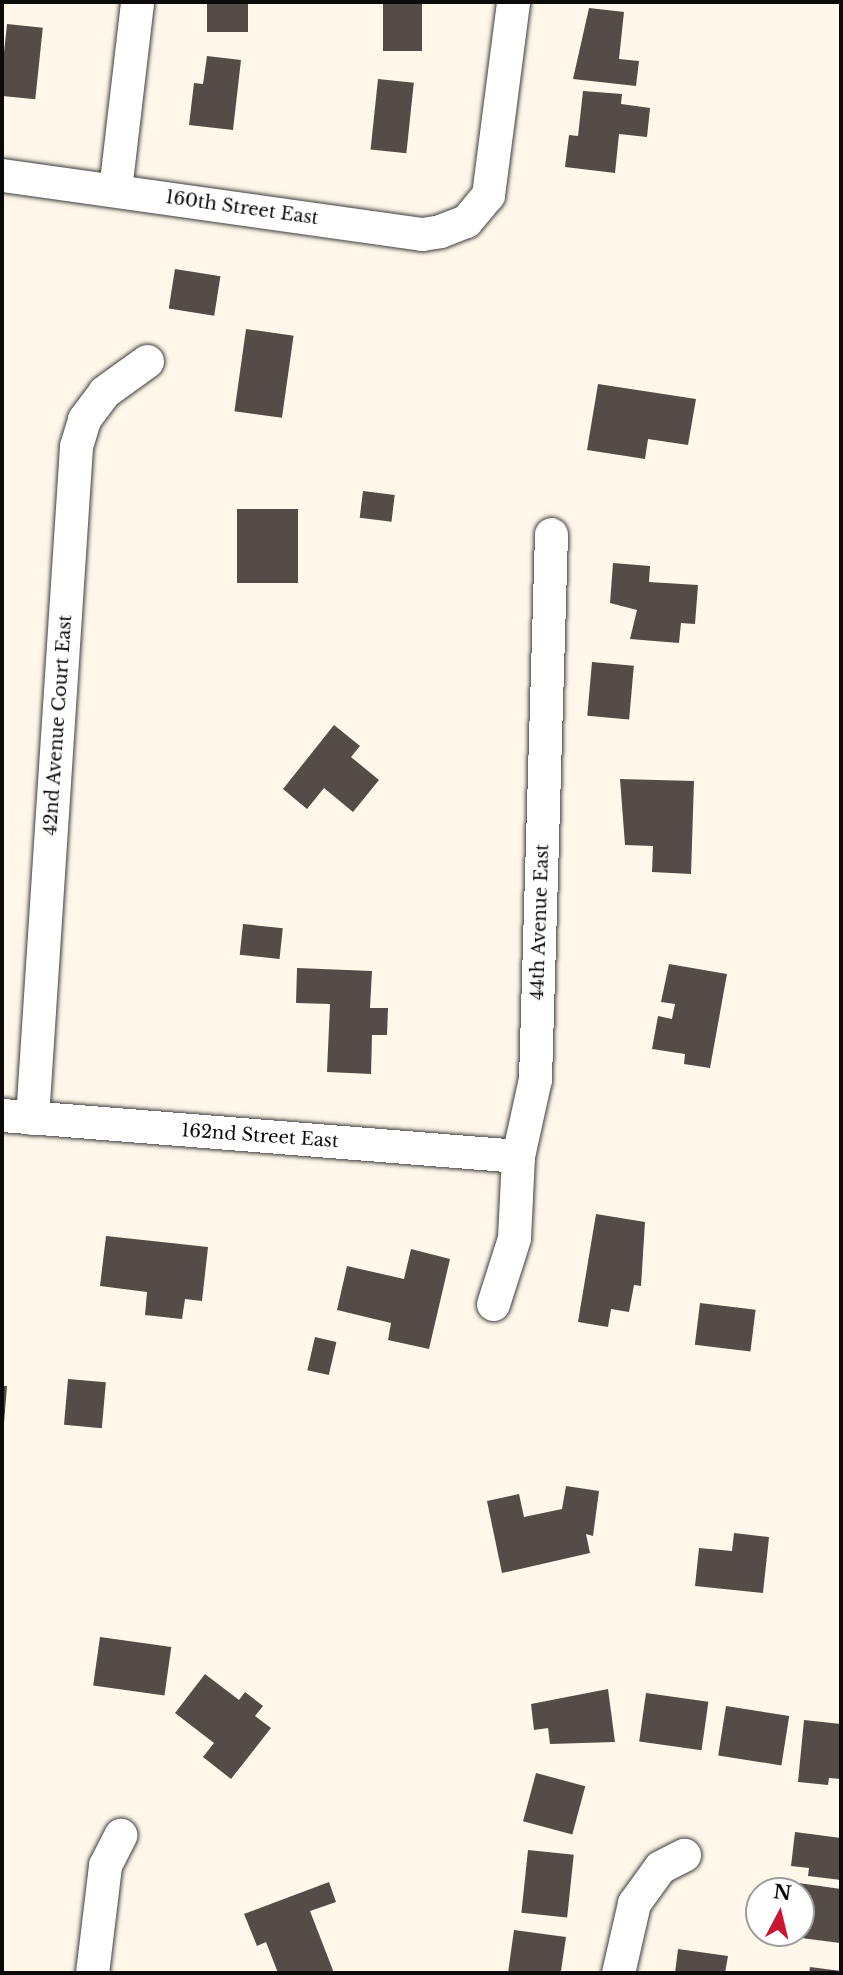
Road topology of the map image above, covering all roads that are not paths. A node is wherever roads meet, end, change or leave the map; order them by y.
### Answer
1 (137, 2) edge
2 (513, 2) edge
3 (2, 175) edge
4 (116, 190) junction
5 (148, 361) dead end
6 (551, 534) dead end
7 (17, 1117) edge
8 (518, 1156) junction
9 (493, 1304) dead end
10 (120, 1835) dead end
11 (684, 1855) dead end
12 (92, 1973) edge
13 (618, 1973) edge

1 - 4 street
2 - 4 street, 160th Street East
3 - 4 street, 160th Street East
5 - 7 street, 42nd Avenue Court East
6 - 8 street, 44th Avenue East
7 - 8 street, 162nd Street East
8 - 9 street, 44th Avenue East
10 - 12 street
11 - 13 street

